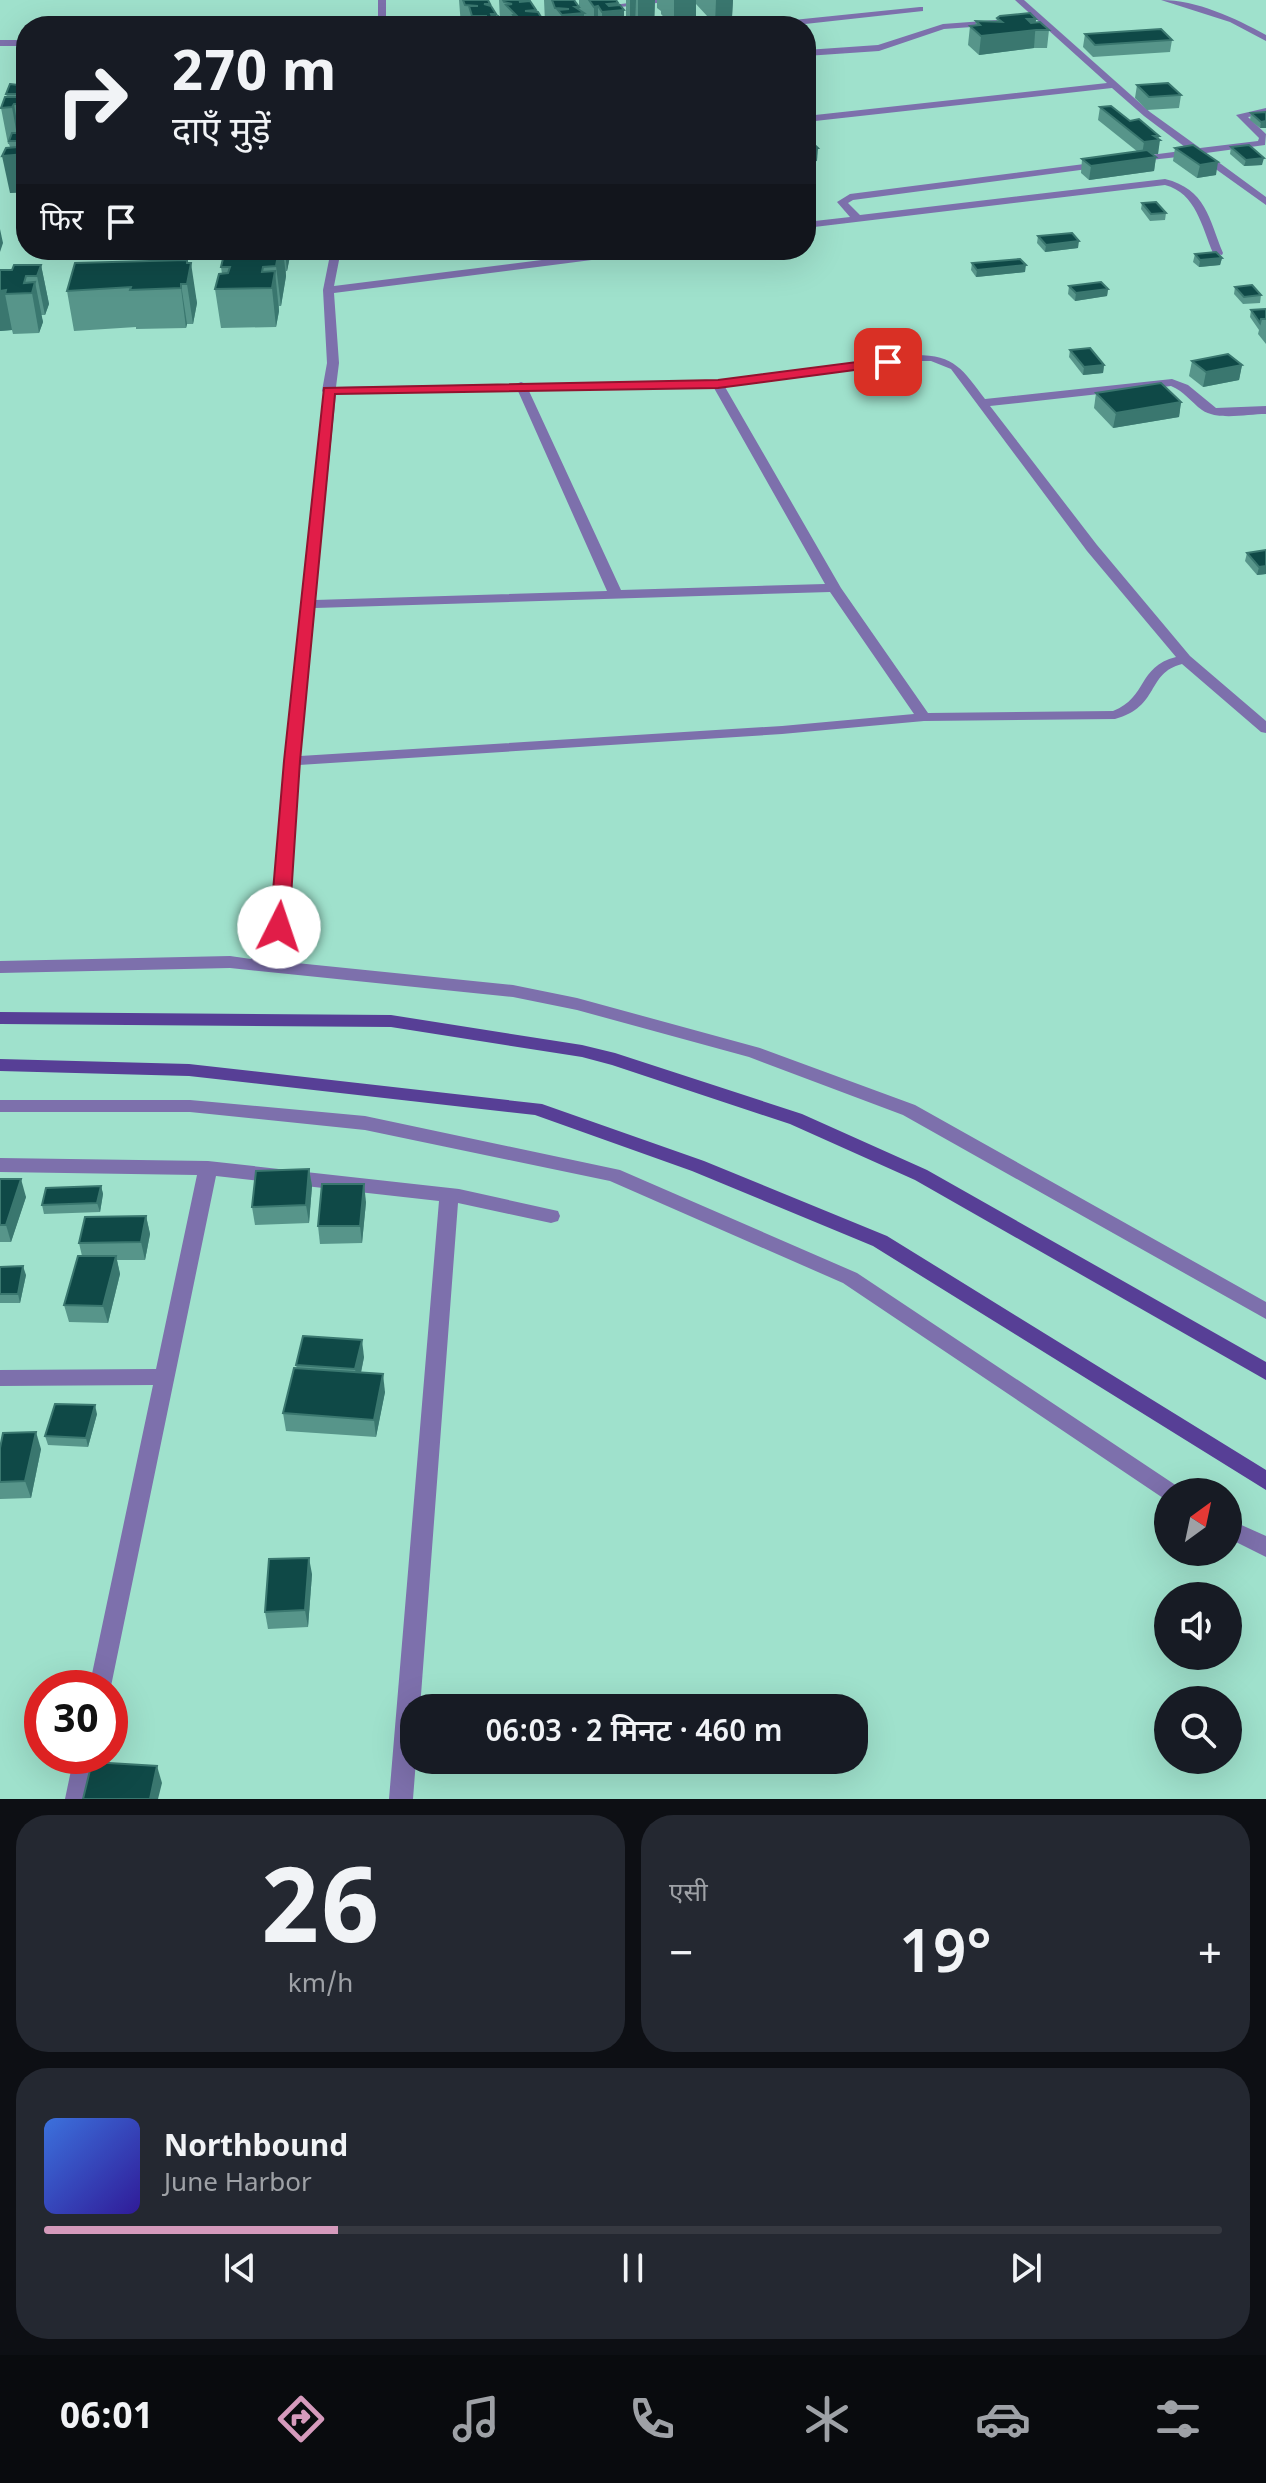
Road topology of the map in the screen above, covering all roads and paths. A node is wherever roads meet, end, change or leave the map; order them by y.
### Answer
1 (680, 0) edge
2 (1019, 0) edge
3 (1165, 0) edge
4 (593, 8) edge
5 (920, 9) dead end
6 (1044, 19) junction
7 (816, 20) edge
8 (1029, 20) edge
9 (1014, 21) edge
10 (1266, 38) edge
11 (816, 52) edge
12 (1114, 85) junction
13 (1266, 111) edge
14 (816, 118) edge
15 (1199, 151) junction
16 (1266, 202) edge
17 (856, 217) junction
18 (816, 223) edge
19 (1218, 253) edge
20 (334, 260) edge
21 (566, 260) edge
22 (328, 290) junction
23 (718, 384) junction
24 (521, 385) junction
25 (328, 391) junction
26 (981, 403) junction
27 (1266, 410) edge
28 (834, 588) junction
29 (616, 595) junction
30 (308, 604) junction
31 (1185, 659) junction
32 (924, 717) junction
33 (1264, 725) edge
34 (292, 761) junction
35 (257, 963) junction
36 (4, 970) edge
37 (0, 1018) edge
38 (0, 1065) edge
39 (0, 1106) edge
40 (0, 1165) edge
41 (208, 1168) junction
42 (449, 1195) junction
43 (551, 1216) dead end
44 (1266, 1311) edge
45 (1266, 1372) edge
46 (164, 1377) junction
47 (0, 1378) edge
48 (1154, 1481) edge
49 (1266, 1481) edge
50 (1242, 1535) edge
51 (1266, 1547) edge
52 (104, 1670) edge
53 (82, 1774) edge
54 (77, 1799) edge
55 (401, 1799) edge

1 - 4 street
2 - 6 street
3 - 10 street
5 - 7 street
6 - 8 street
6 - 12 street
9 - 11 street
12 - 14 street
12 - 15 street
13 - 15 street
15 - 16 street
15 - 17 street
17 - 18 street
17 - 19 street
20 - 22 street
21 - 22 street
22 - 25 street
23 - 24 street
23 - 26 street
23 - 28 street
24 - 25 street
24 - 29 street
25 - 30 street
26 - 27 street
26 - 31 street
28 - 29 street
28 - 32 street
29 - 30 street
30 - 34 street
31 - 32 street
31 - 33 street
32 - 34 street
34 - 35 street
35 - 36 street
35 - 44 street
37 - 45 street
38 - 49 street
39 - 48 street
40 - 41 street
41 - 42 street
41 - 46 street
42 - 43 street
42 - 55 street
46 - 47 street
46 - 52 street
50 - 51 street
53 - 54 street

